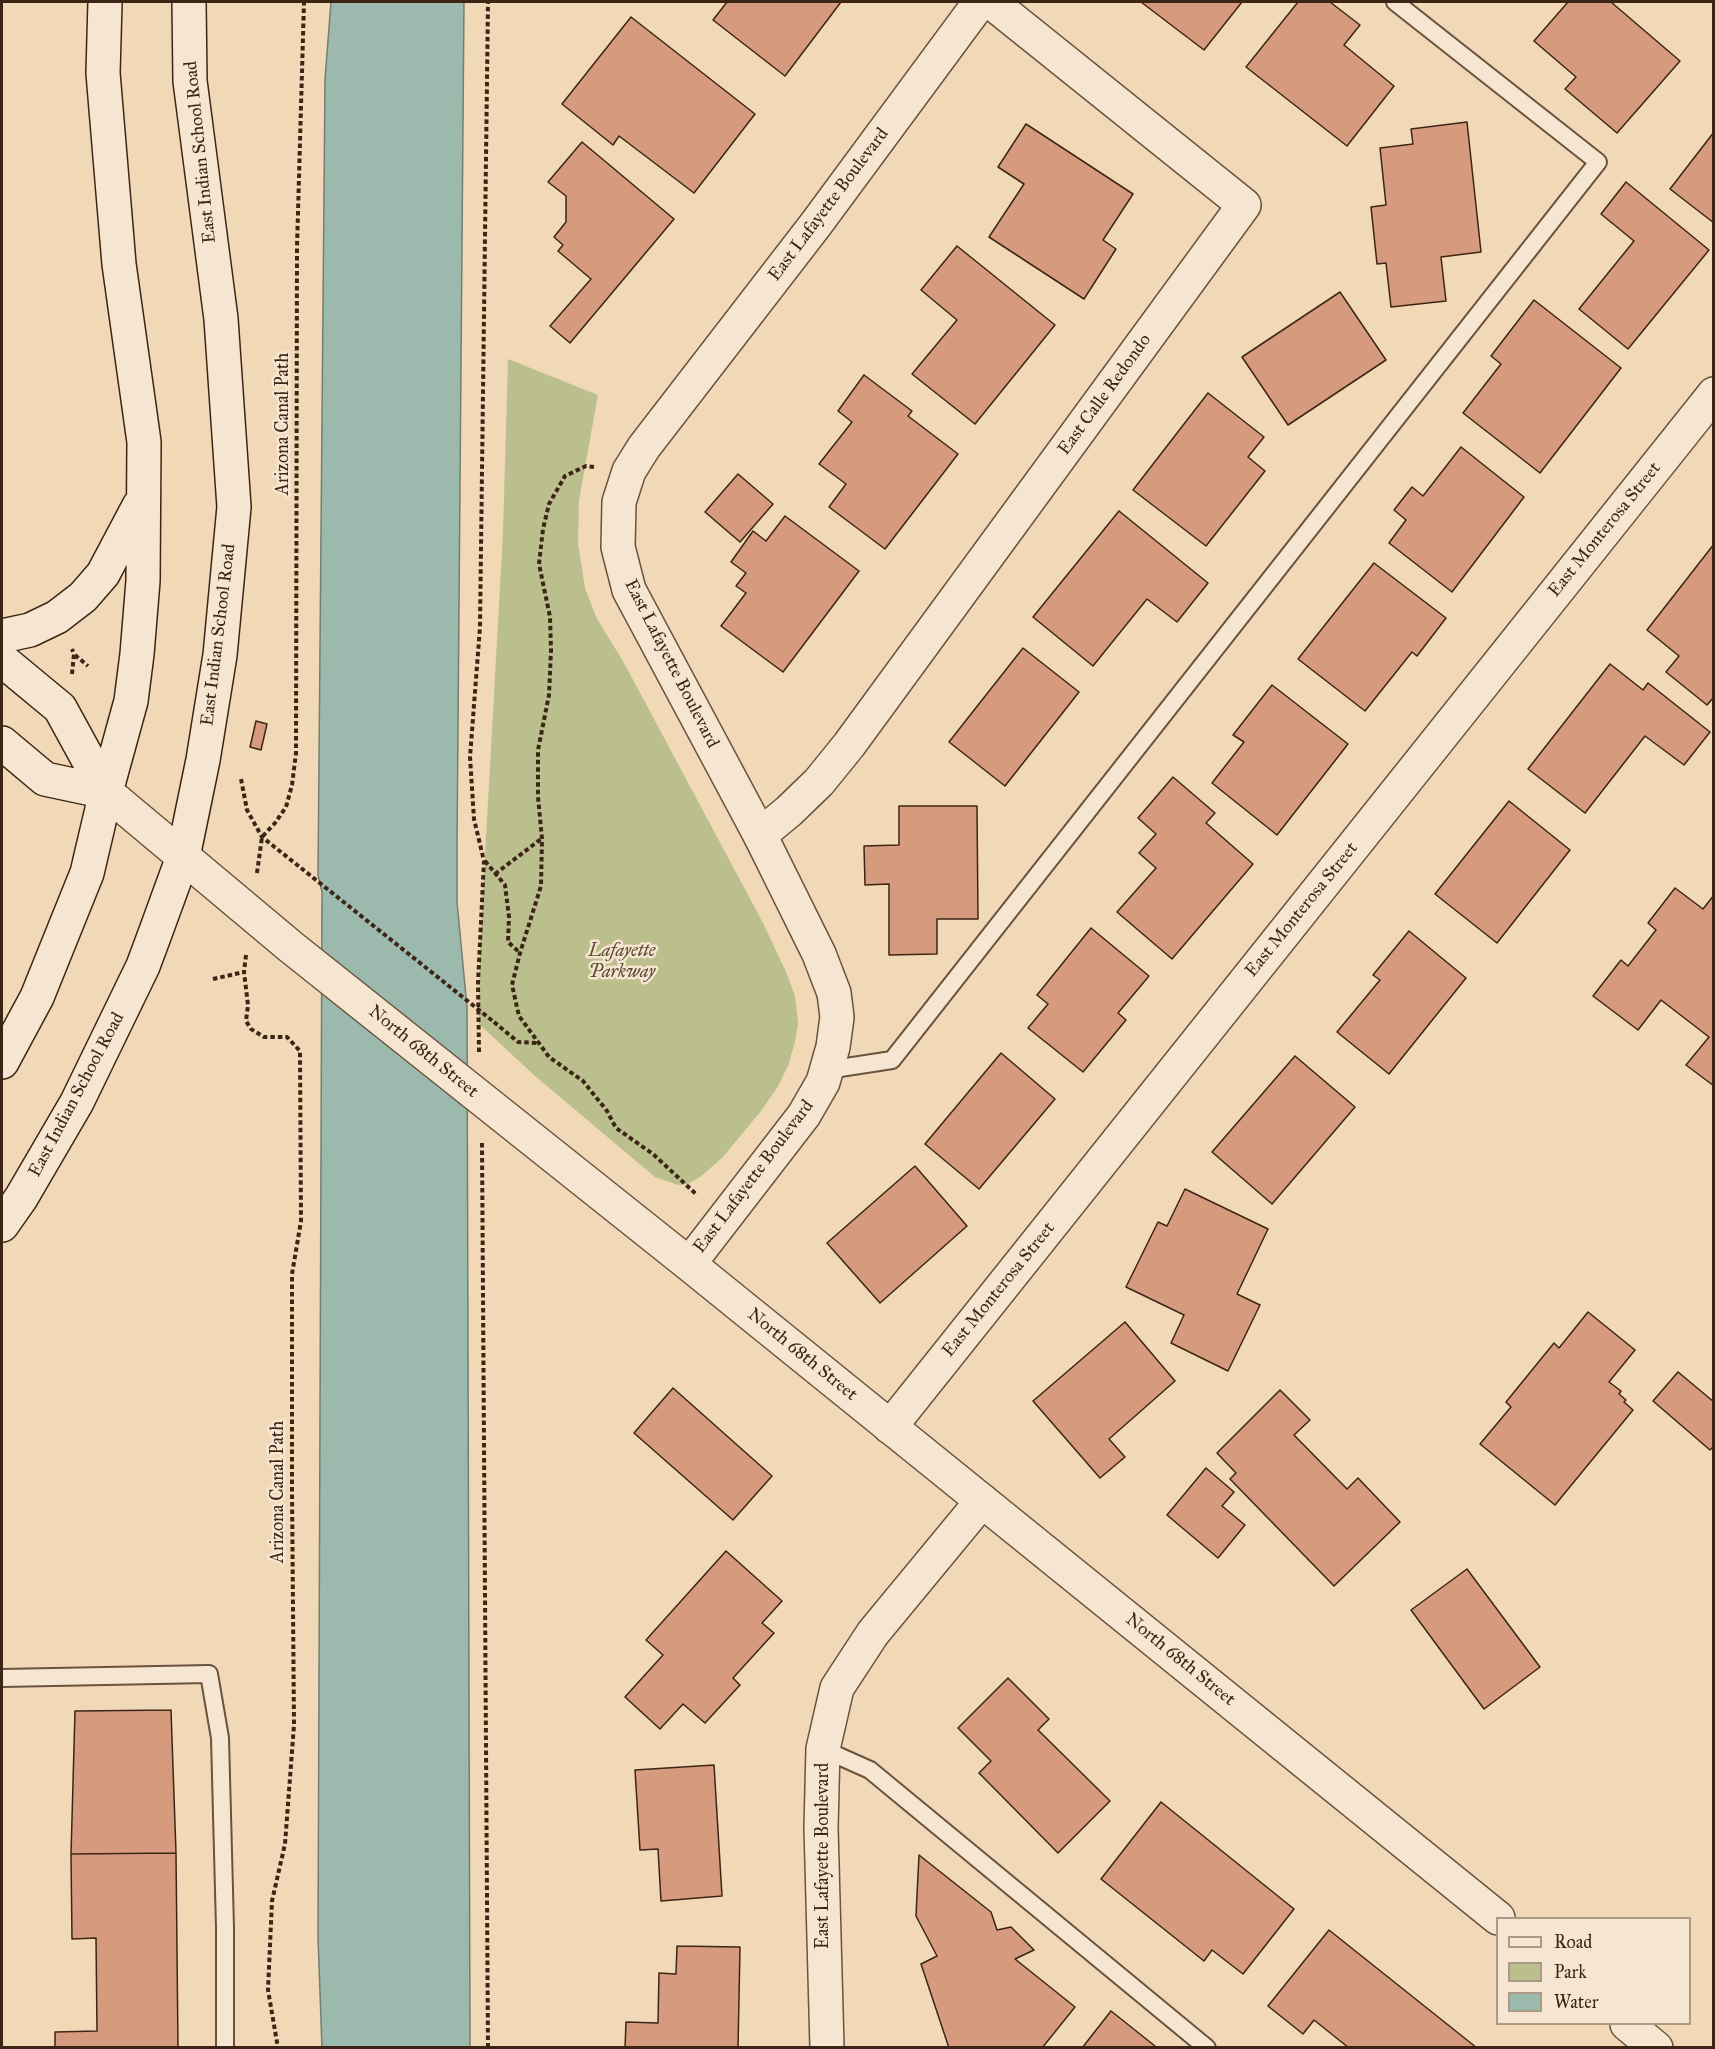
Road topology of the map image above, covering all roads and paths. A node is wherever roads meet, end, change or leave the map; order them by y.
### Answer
1 (105, 2) edge
2 (189, 2) edge
3 (304, 2) edge
4 (488, 2) edge
5 (980, 2) edge
6 (991, 2) edge
7 (1395, 2) edge
8 (1713, 394) edge
9 (629, 471) junction
10 (143, 499) junction
11 (2, 636) edge
12 (71, 645) dead end
13 (74, 654) junction
14 (2, 660) edge
15 (88, 666) dead end
16 (72, 676) dead end
17 (2, 742) edge
18 (241, 779) dead end
19 (105, 792) junction
20 (760, 835) junction
21 (262, 837) junction
22 (542, 839) junction
23 (183, 857) junction
24 (484, 861) junction
25 (495, 873) junction
26 (520, 953) junction
27 (213, 979) dead end
28 (479, 1024) dead end
29 (538, 1043) junction
30 (2, 1062) edge
31 (827, 1070) junction
32 (482, 1144) dead end
33 (724, 1220) junction
34 (2, 1225) edge
35 (689, 1264) junction
36 (890, 1427) junction
37 (982, 1501) junction
38 (2, 1678) edge
39 (823, 1749) junction
40 (1497, 1917) edge
41 (1628, 2025) edge
42 (225, 2048) edge
43 (278, 2048) edge
44 (488, 2048) edge
45 (827, 2048) edge
46 (1207, 2048) edge
47 (1656, 2048) edge

1 - 10 street
2 - 23 street, East Indian School Road
3 - 21 path, Arizona Canal Path
4 - 24 path
5 - 9 street, East Lafayette Boulevard
6 - 20 street, East Calle Redondo
7 - 31 lane
8 - 36 street, East Monterosa Street
9 - 20 street, East Lafayette Boulevard
9 - 22 path
10 - 11 street
10 - 19 street
12 - 13 path
13 - 15 path
13 - 16 path
14 - 19 street, North 68th Street
17 - 19 street, North 68th Street
18 - 21 path
19 - 23 street, North 68th Street
19 - 30 street
20 - 31 street, East Lafayette Boulevard
21 - 29 path, bridge
22 - 25 path
22 - 26 path
23 - 34 street, East Indian School Road
23 - 35 street, North 68th Street
24 - 25 path
24 - 28 path
25 - 26 path
26 - 29 path
27 - 43 path, Arizona Canal Path
29 - 33 path
31 - 33 street, East Lafayette Boulevard
32 - 44 path
33 - 35 street, East Lafayette Boulevard
35 - 36 street, North 68th Street
36 - 37 street, North 68th Street
37 - 39 street, East Lafayette Boulevard
37 - 40 street, North 68th Street
38 - 42 lane
39 - 45 street, East Lafayette Boulevard
39 - 46 lane
41 - 47 street

